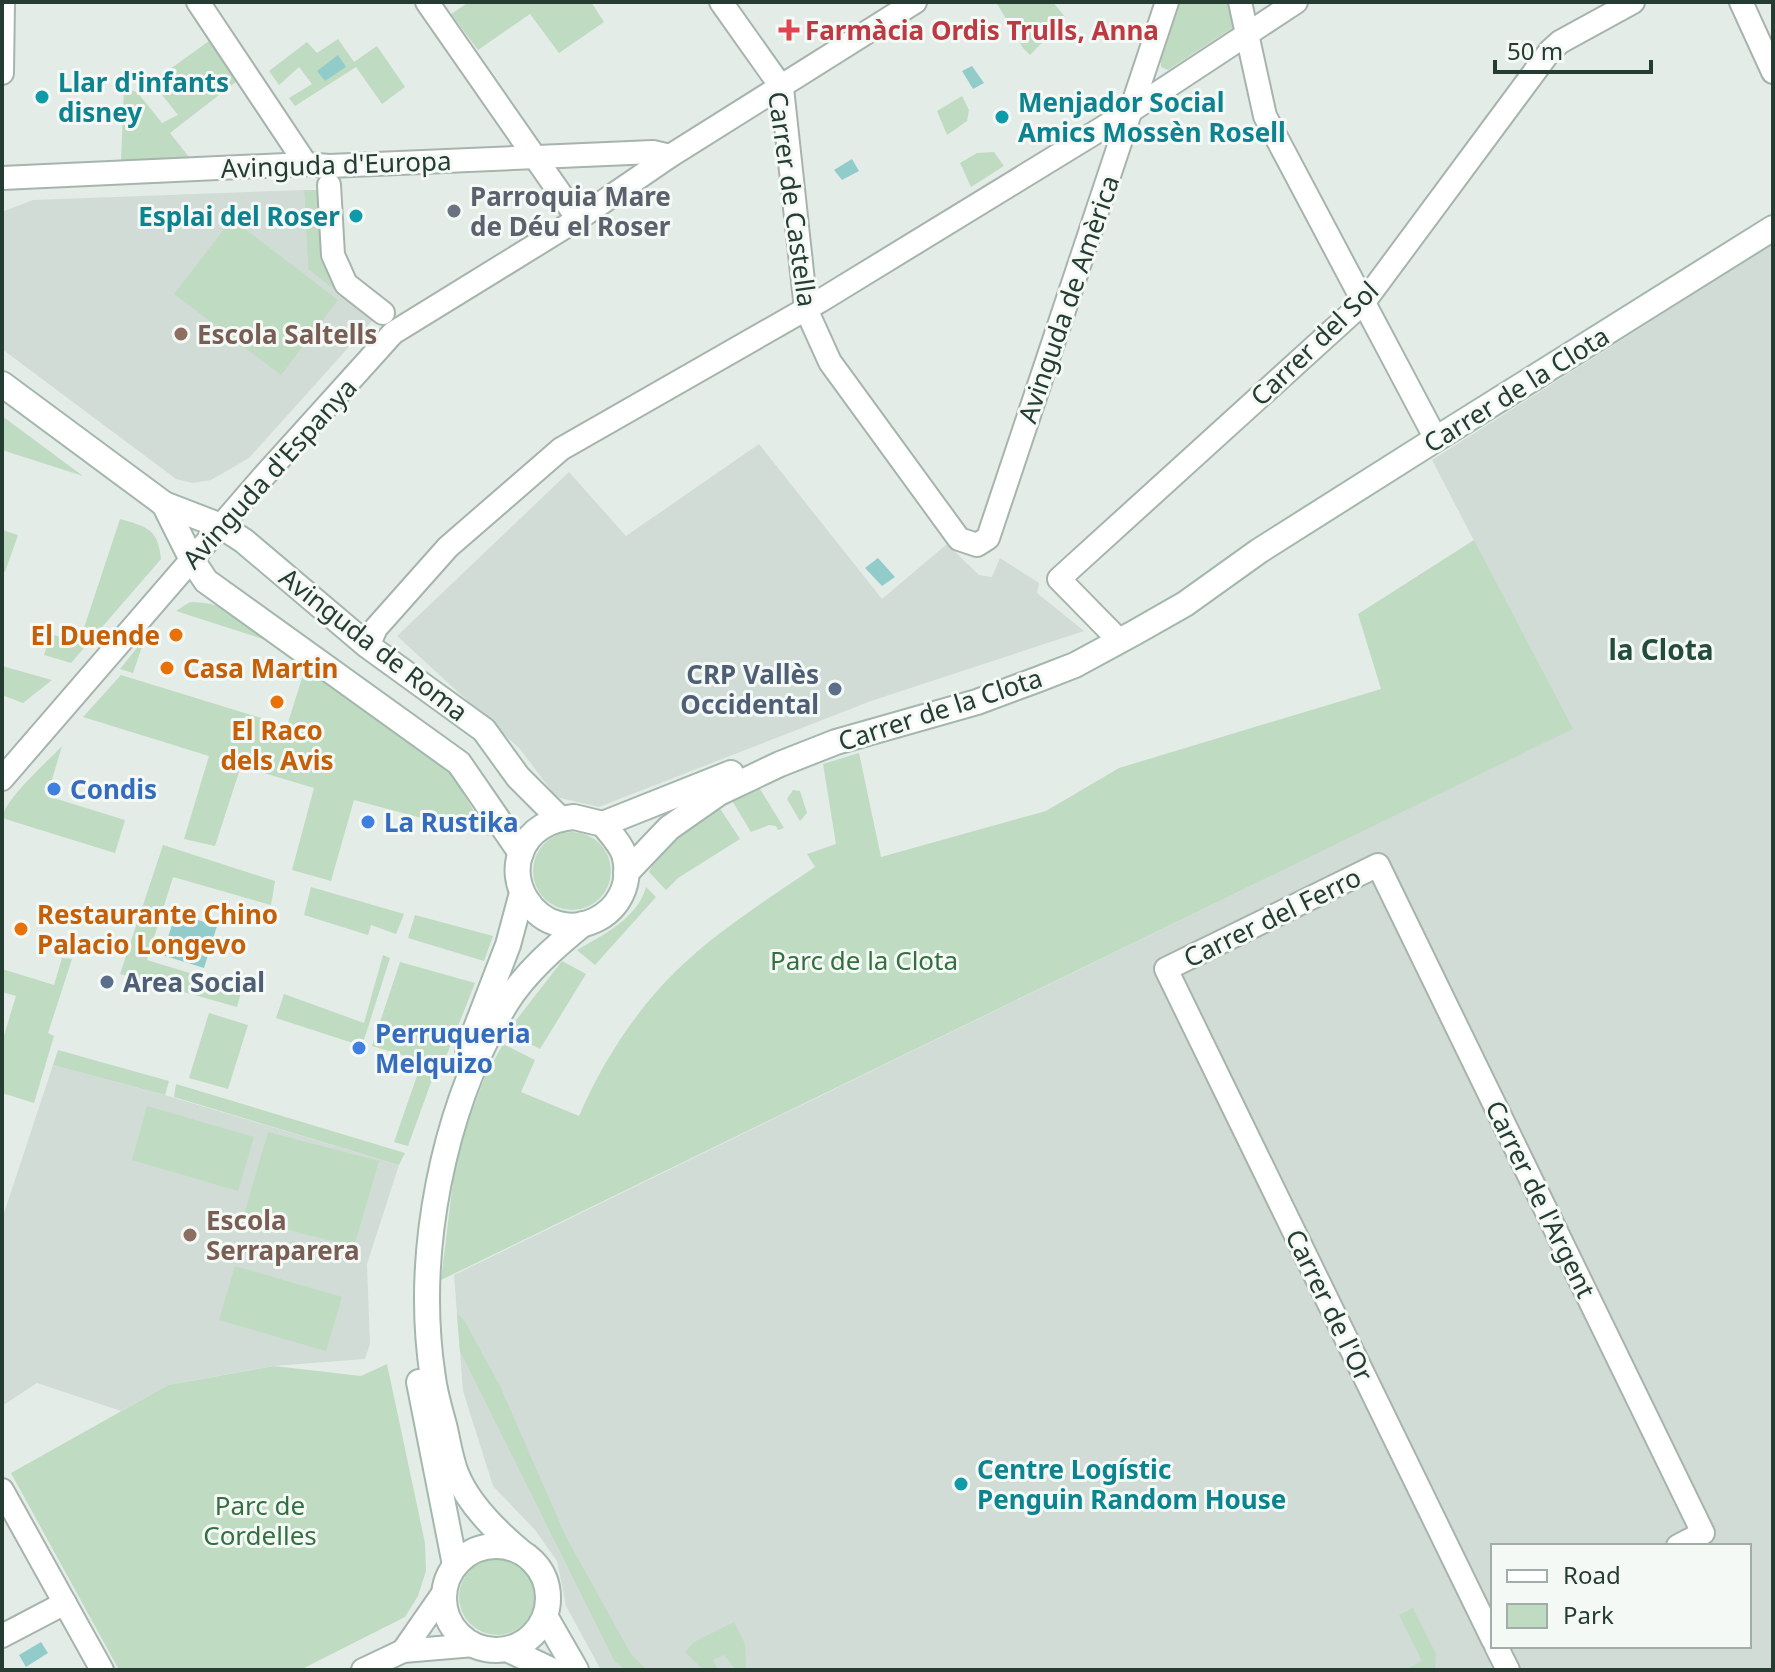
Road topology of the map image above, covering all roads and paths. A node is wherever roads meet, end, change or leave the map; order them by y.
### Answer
1 (3, 2) edge
2 (198, 2) edge
3 (427, 2) edge
4 (721, 2) edge
5 (915, 2) edge
6 (1167, 2) edge
7 (1240, 2) edge
8 (1296, 2) edge
9 (1633, 2) edge
10 (1741, 2) edge
11 (1248, 33) junction
12 (1773, 72) edge
13 (2, 73) edge
14 (782, 88) junction
15 (1131, 100) junction
16 (531, 155) junction
17 (670, 156) junction
18 (306, 164) junction
19 (2, 178) edge
20 (329, 185) dead end
21 (578, 219) junction
22 (1773, 228) edge
23 (1364, 302) junction
24 (806, 309) junction
25 (383, 313) dead end
26 (2, 384) edge
27 (1436, 439) junction
28 (164, 504) junction
29 (221, 526) junction
30 (977, 545) joint
31 (1259, 551) junction
32 (192, 560) junction
33 (1112, 633) junction
34 (368, 646) junction
35 (792, 753) junction
36 (765, 765) junction
37 (2, 779) edge
38 (559, 818) junction
39 (603, 824) junction
40 (521, 853) junction
41 (1378, 865) joint
42 (626, 873) junction
43 (522, 893) junction
44 (583, 924) junction
45 (1166, 969) joint
46 (2, 1490) edge
47 (1682, 1544) edge
48 (521, 1552) junction
49 (455, 1565) junction
50 (444, 1592) junction
51 (65, 1603) junction
52 (545, 1616) junction
53 (2, 1636) edge
54 (1491, 1636) edge
55 (474, 1645) junction
56 (1497, 1648) edge
57 (507, 1649) junction
58 (403, 1651) junction
59 (102, 1670) edge
60 (363, 1670) edge
61 (551, 1670) edge
62 (576, 1670) edge
63 (1508, 1670) edge

1 - 13 street
2 - 18 street
3 - 16 street
4 - 14 street, Carrer de Castella
5 - 14 street, Avinguda d'Espanya
6 - 15 street, Avinguda de Amèrica
7 - 11 street
8 - 11 street
9 - 23 street, Carrer del Sol
10 - 12 street
11 - 15 street
11 - 23 street
14 - 17 street, Avinguda d'Espanya
14 - 24 street, Carrer de Castella
15 - 24 street
15 - 30 street, Avinguda de Amèrica
16 - 17 street, Avinguda d'Europa
16 - 18 street, Avinguda d'Europa
16 - 21 street
17 - 21 street, Avinguda d'Espanya
18 - 19 street, Avinguda d'Europa
20 - 25 street
21 - 29 street, Avinguda d'Espanya
22 - 27 street, Carrer de la Clota
23 - 27 street
23 - 33 street, Carrer del Sol
24 - 30 street, Carrer de Castella
24 - 34 street
26 - 28 street, Avinguda de Roma
27 - 31 street, Carrer de la Clota
28 - 29 street, Avinguda de Roma
28 - 32 street, Avinguda de Roma
29 - 32 street, Avinguda d'Espanya
29 - 34 street, Avinguda de Roma
31 - 33 street, Carrer de la Clota
31 - 35 street, Carrer de la Clota
32 - 37 street, Avinguda d'Espanya
32 - 40 street, Avinguda de Roma
33 - 35 street, Carrer de la Clota
34 - 38 street, Avinguda de Roma
35 - 36 street, Carrer de la Clota
36 - 39 street, Carrer de la Clota
36 - 42 street, Carrer de la Clota
38 - 39 street
38 - 40 street
39 - 42 street
40 - 43 street
41 - 45 street, Carrer del Ferro
41 - 47 street, Carrer de l'Argent
42 - 44 street
43 - 44 street
43 - 49 street
44 - 48 street
45 - 54 street, Carrer de l'Or
46 - 51 street
48 - 49 street
48 - 52 street
49 - 50 street
50 - 55 street
50 - 58 street
51 - 53 street
51 - 59 street
52 - 57 street
52 - 62 street
55 - 57 street
55 - 58 street
56 - 63 street, Carrer de l'Or
57 - 61 street
58 - 60 street

